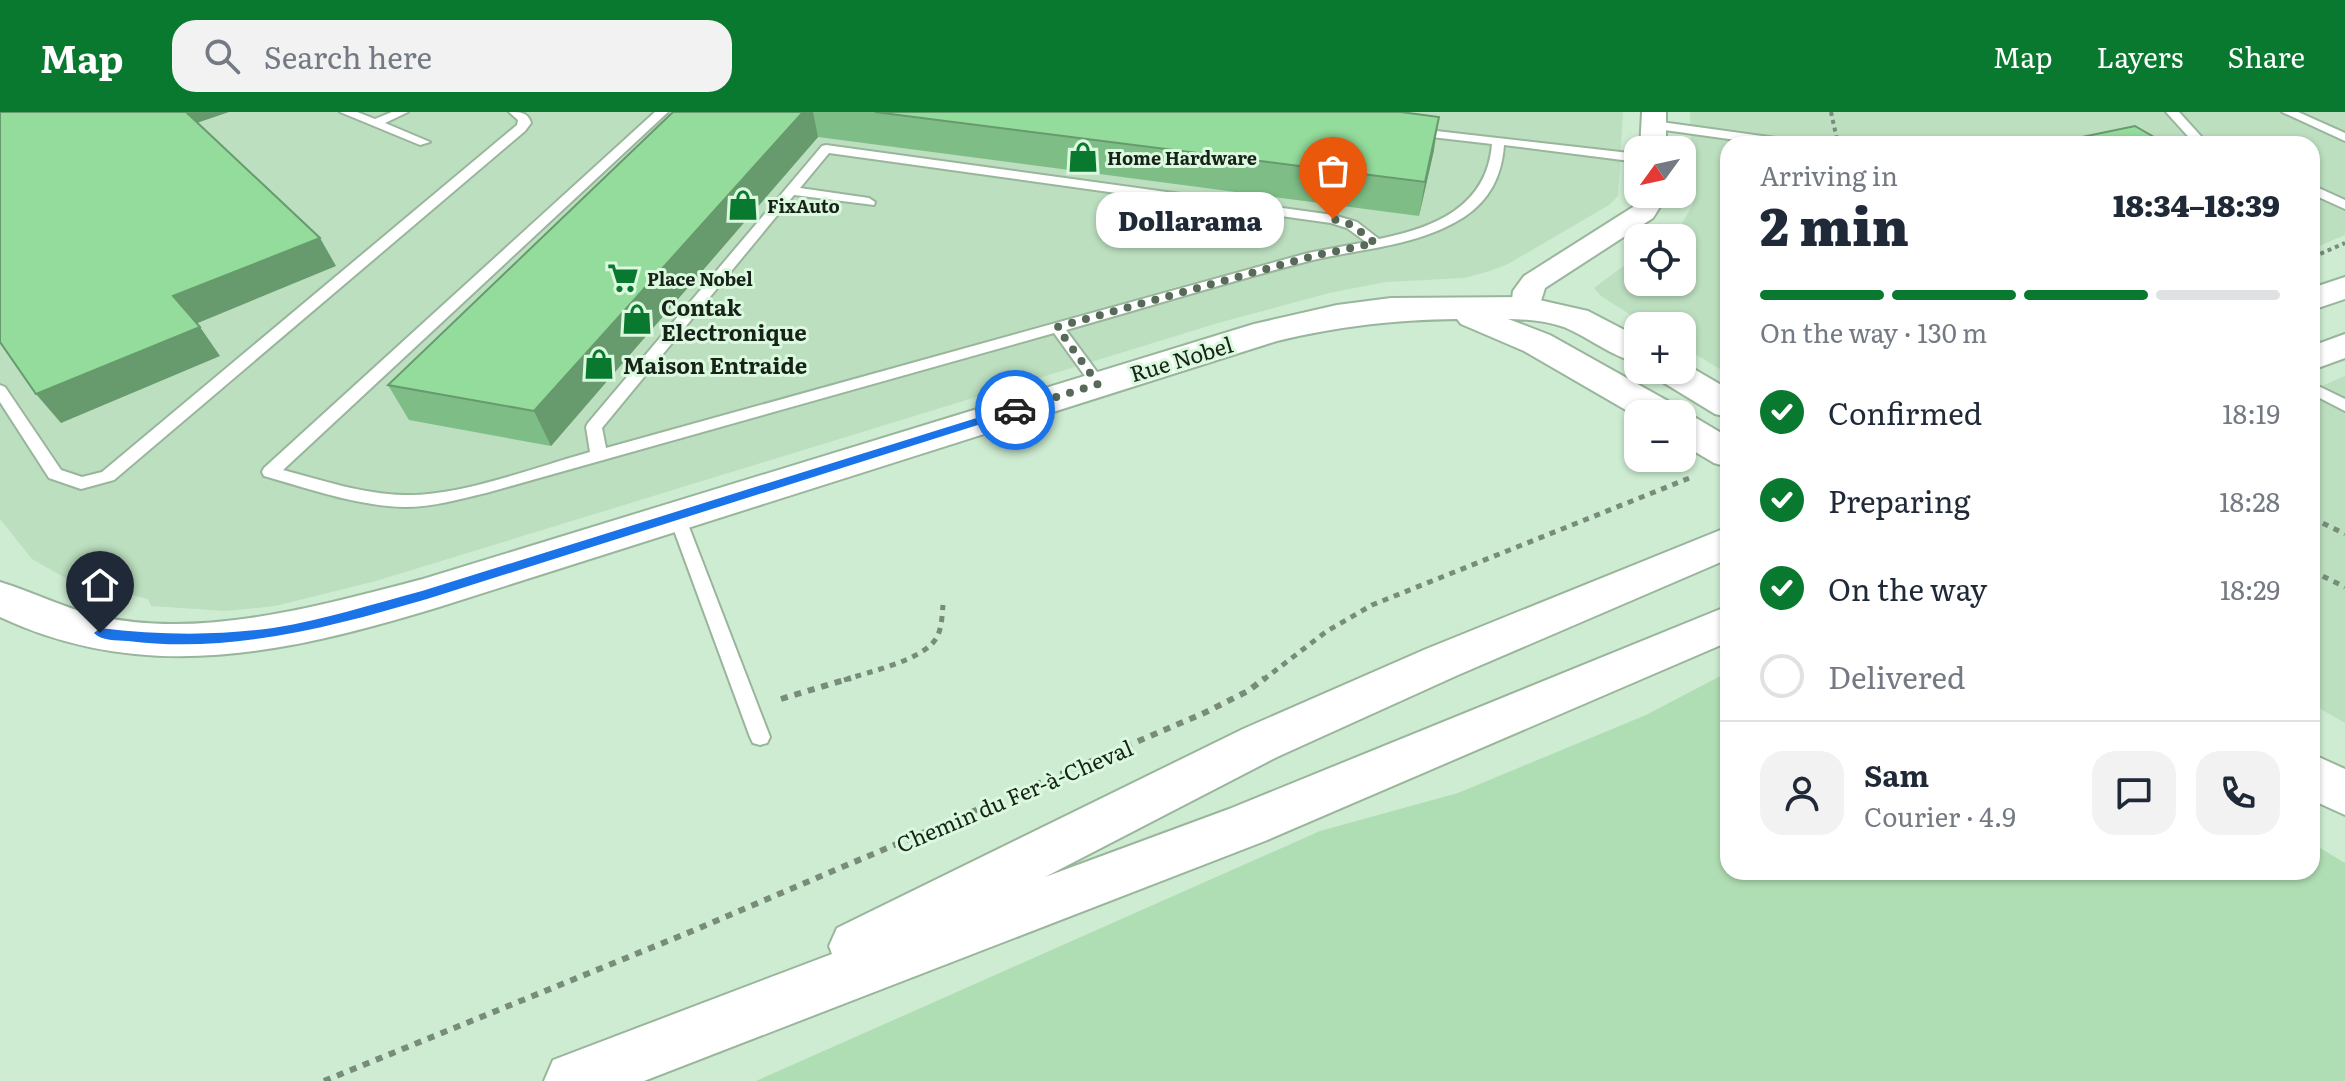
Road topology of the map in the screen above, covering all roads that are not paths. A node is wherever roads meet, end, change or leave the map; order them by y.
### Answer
1 (346, 112) edge
2 (402, 112) edge
3 (515, 112) edge
4 (662, 112) edge
5 (2172, 112) edge
6 (2288, 112) edge
7 (375, 123) junction
8 (1397, 129) edge
9 (1654, 129) edge
10 (1720, 136) edge
11 (2194, 136) edge
12 (2345, 137) edge
13 (1498, 141) junction
14 (424, 142) dead end
15 (1624, 156) edge
16 (792, 191) junction
17 (2320, 193) edge
18 (869, 202) dead end
19 (2345, 205) edge
20 (1645, 208) edge
21 (1375, 243) junction
22 (2345, 287) edge
23 (2320, 297) edge
24 (1444, 307) junction
25 (1526, 308) junction
26 (1057, 327) junction
27 (1624, 345) edge
28 (2345, 345) edge
29 (2320, 356) edge
30 (1098, 384) junction
31 (1693, 384) edge
32 (0, 390) edge
33 (2320, 392) edge
34 (1637, 400) edge
35 (1720, 400) edge
36 (2345, 406) edge
37 (1696, 435) edge
38 (1720, 449) edge
39 (599, 455) junction
40 (676, 514) junction
41 (1720, 545) edge
42 (0, 598) edge
43 (1720, 626) edge
44 (760, 737) dead end
45 (2320, 780) edge
46 (2345, 794) edge
47 (654, 1048) junction
48 (574, 1081) edge

1 - 7 lane
2 - 7 lane
3 - 32 lane
4 - 39 lane
5 - 11 lane
6 - 12 lane
7 - 14 lane
8 - 13 lane
9 - 10 lane
13 - 15 lane
13 - 21 lane
16 - 18 lane
16 - 21 lane
16 - 39 lane
17 - 19 lane
20 - 25 street
21 - 26 lane
22 - 23 street
24 - 25 street, Rue Nobel
24 - 30 street, Rue Nobel
24 - 34 street, Rue Nobel
25 - 27 street, Rue Nobel
26 - 30 lane
26 - 39 lane
28 - 29 street
30 - 40 street, Rue Nobel
31 - 35 street
33 - 36 lane
37 - 38 street
40 - 42 street, Rue Nobel
40 - 44 lane
41 - 47 street
43 - 47 street
45 - 46 street
47 - 48 street

